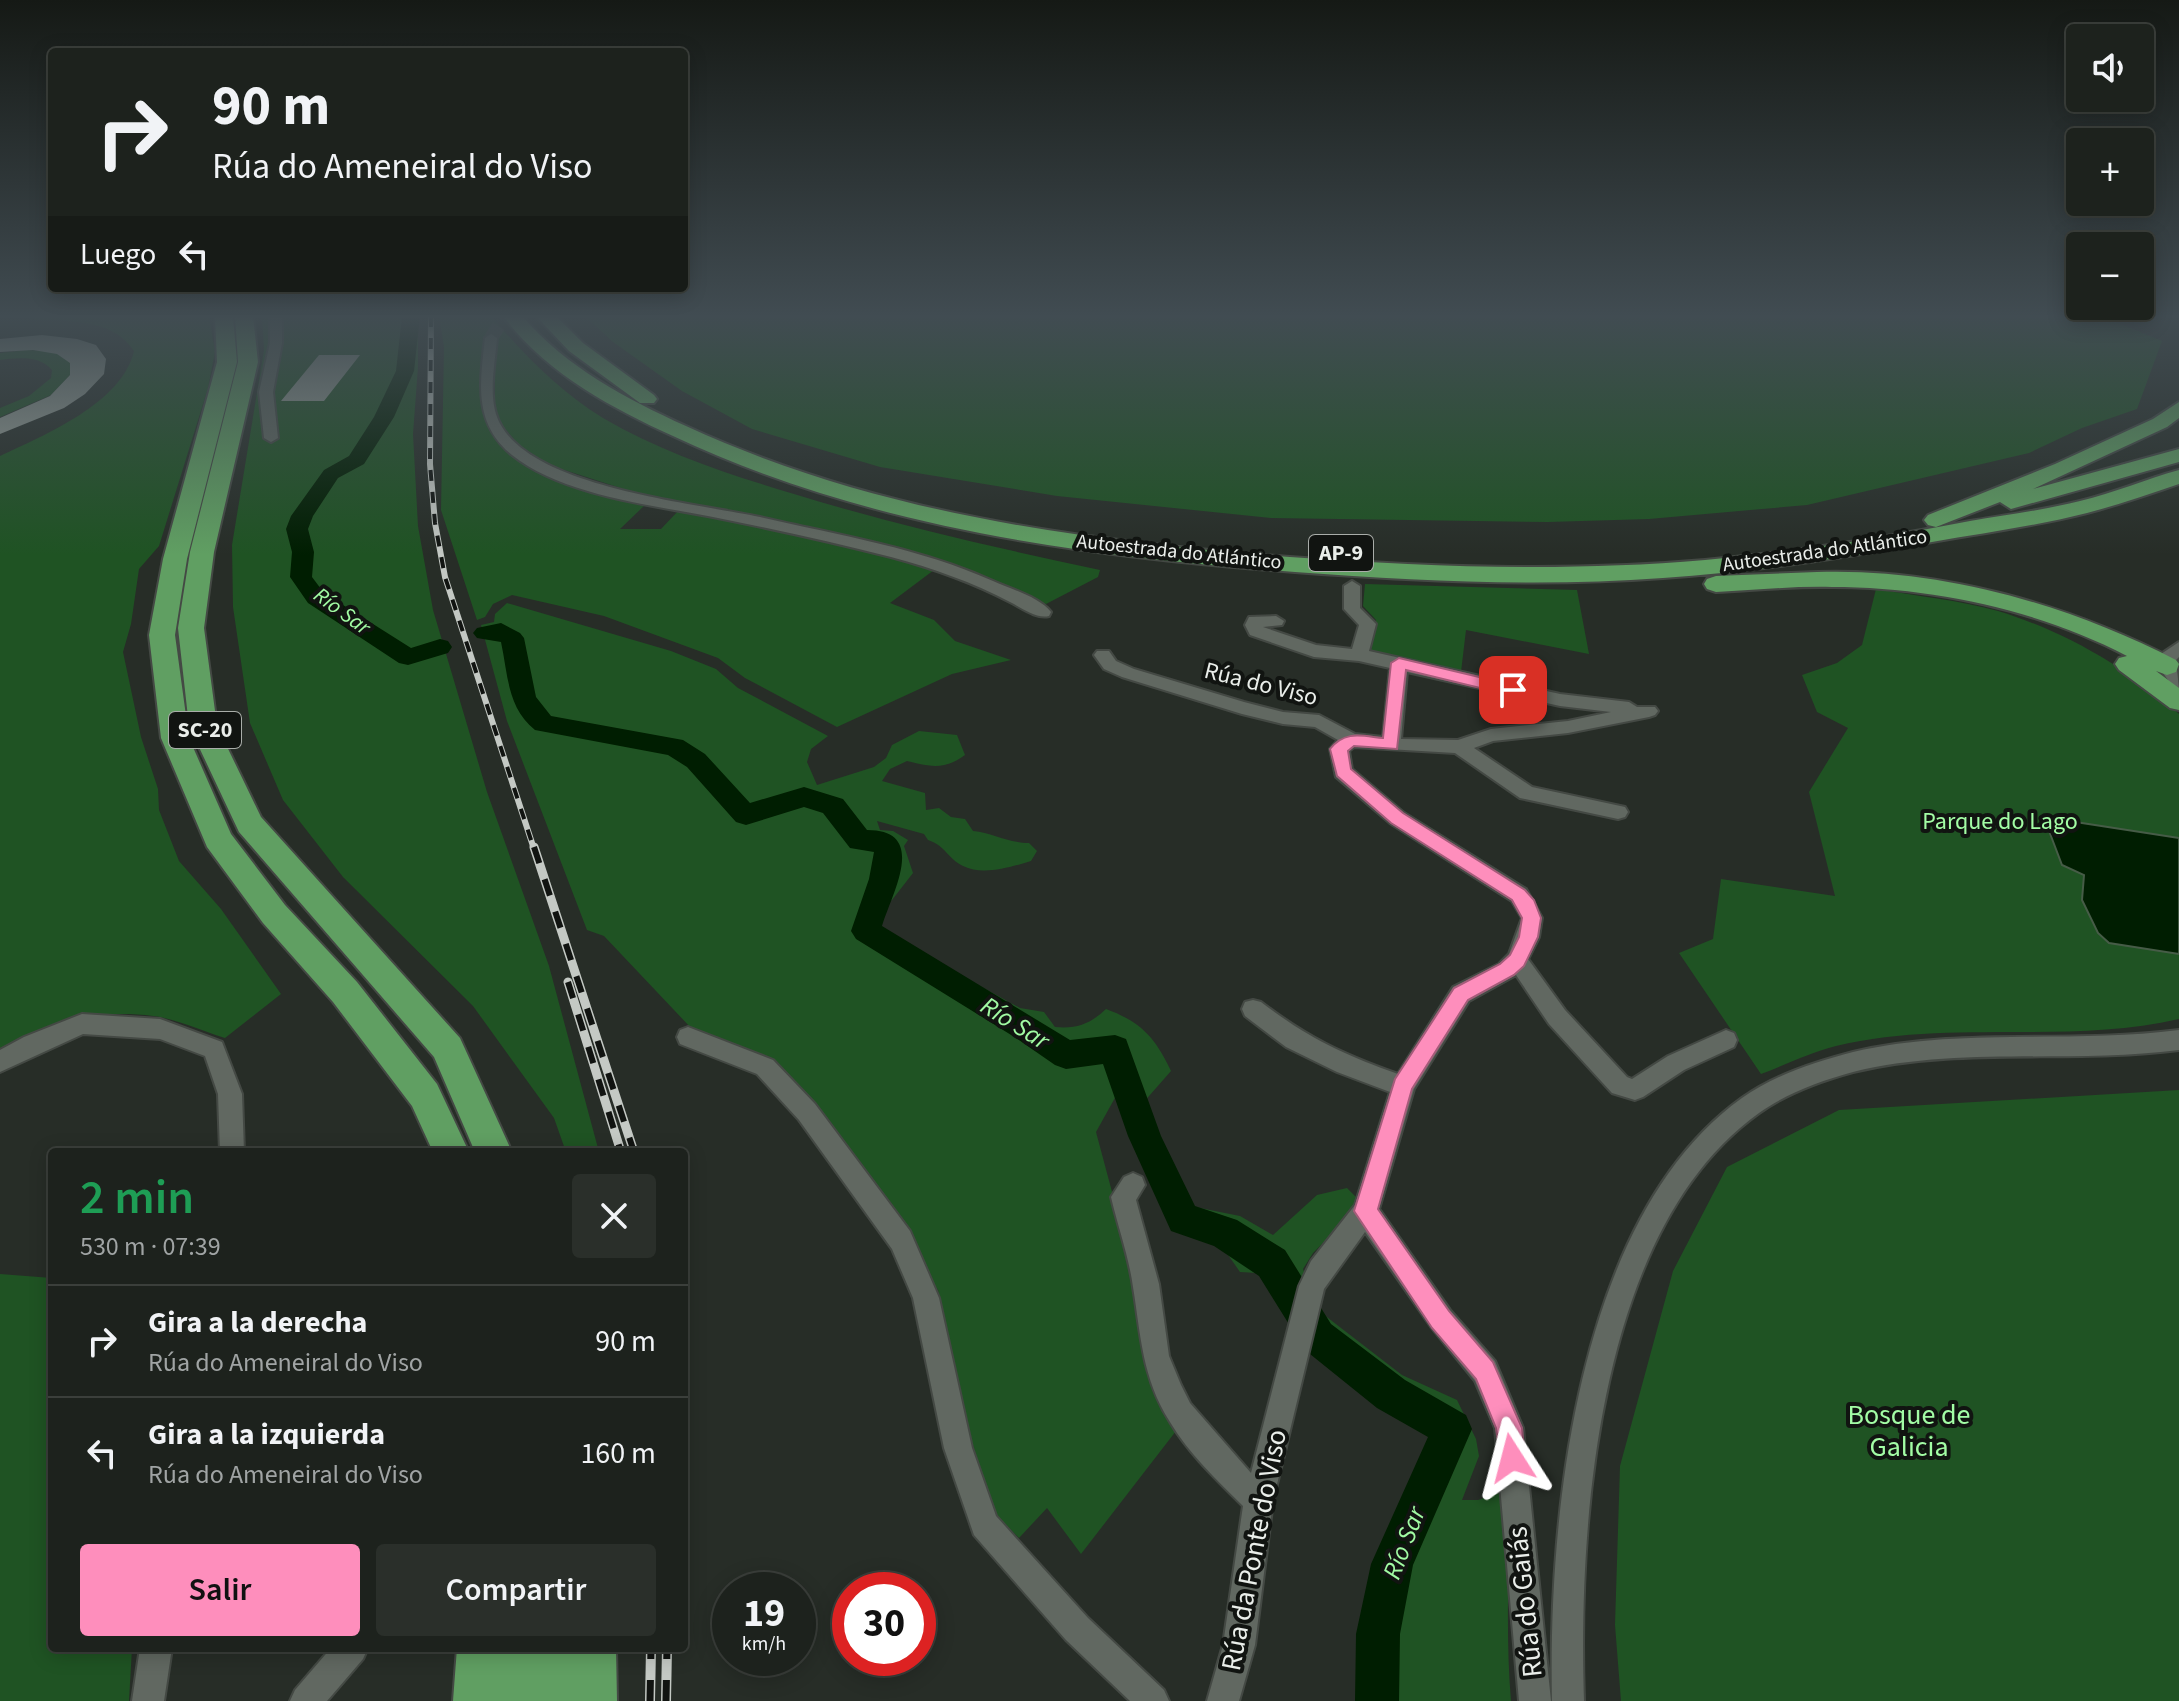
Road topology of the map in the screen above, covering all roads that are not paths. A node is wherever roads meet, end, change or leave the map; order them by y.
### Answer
1 (218, 395) edge
2 (240, 395) edge
3 (266, 395) edge
4 (489, 395) edge
5 (606, 395) edge
6 (642, 395) edge
7 (2179, 408) edge
8 (271, 438) dead end
9 (2179, 455) edge
10 (2179, 477) edge
11 (1936, 520) junction
12 (1466, 574) junction
13 (1352, 586) dead end
14 (1984, 600) junction
15 (1043, 612) dead end
16 (1276, 621) dead end
17 (1103, 655) dead end
18 (1359, 655) junction
19 (1399, 663) junction
20 (2175, 666) edge
21 (2179, 701) edge
22 (1351, 740) junction
23 (1391, 745) junction
24 (1459, 747) junction
25 (1618, 812) dead end
26 (1517, 960) junction
27 (1253, 1009) dead end
28 (688, 1037) dead end
29 (1726, 1040) dead end
30 (2179, 1040) edge
31 (448, 1049) junction
32 (0, 1062) edge
33 (1403, 1086) junction
34 (232, 1148) edge
35 (449, 1148) edge
36 (492, 1148) edge
37 (515, 1148) edge
38 (1133, 1185) dead end
39 (1366, 1211) junction
40 (1258, 1501) junction
41 (155, 1652) edge
42 (349, 1652) edge
43 (480, 1652) edge
44 (515, 1652) edge
45 (555, 1652) edge
46 (592, 1652) edge
47 (579, 1700) edge
48 (148, 1701) edge
49 (306, 1701) edge
50 (477, 1701) edge
51 (513, 1701) edge
52 (1153, 1701) edge
53 (1223, 1701) edge
54 (1535, 1701) edge
55 (1568, 1701) edge

1 - 35 highway, SC-20
2 - 31 highway, SC-20
3 - 8 street
4 - 15 street
5 - 12 highway, Autoestrada do Atlántico / AP-9
6 - 11 highway, Autoestrada do Atlántico / AP-9
7 - 11 highway
9 - 11 highway, Autoestrada do Atlántico / AP-9
10 - 12 highway, Autoestrada do Atlántico / AP-9
12 - 14 highway
13 - 18 street
14 - 20 highway
14 - 21 highway
16 - 18 street
17 - 22 street, Rúa do Viso
18 - 19 street
19 - 23 street
19 - 24 street, Rúa do Viso
22 - 23 street, Rúa do Viso
22 - 26 street
23 - 24 street, Rúa do Viso
24 - 25 street
26 - 29 street
26 - 33 street
27 - 33 street
28 - 52 street
30 - 55 street
31 - 36 highway, SC-20
31 - 37 highway
32 - 34 street
33 - 39 street
38 - 40 street
39 - 40 street, Rúa da Ponte do Viso
39 - 54 street, Rúa do Gaiás
40 - 53 street, Rúa da Ponte do Viso
41 - 48 street
42 - 49 street
43 - 50 highway
44 - 51 highway
45 - 47 highway
46 - 47 highway

